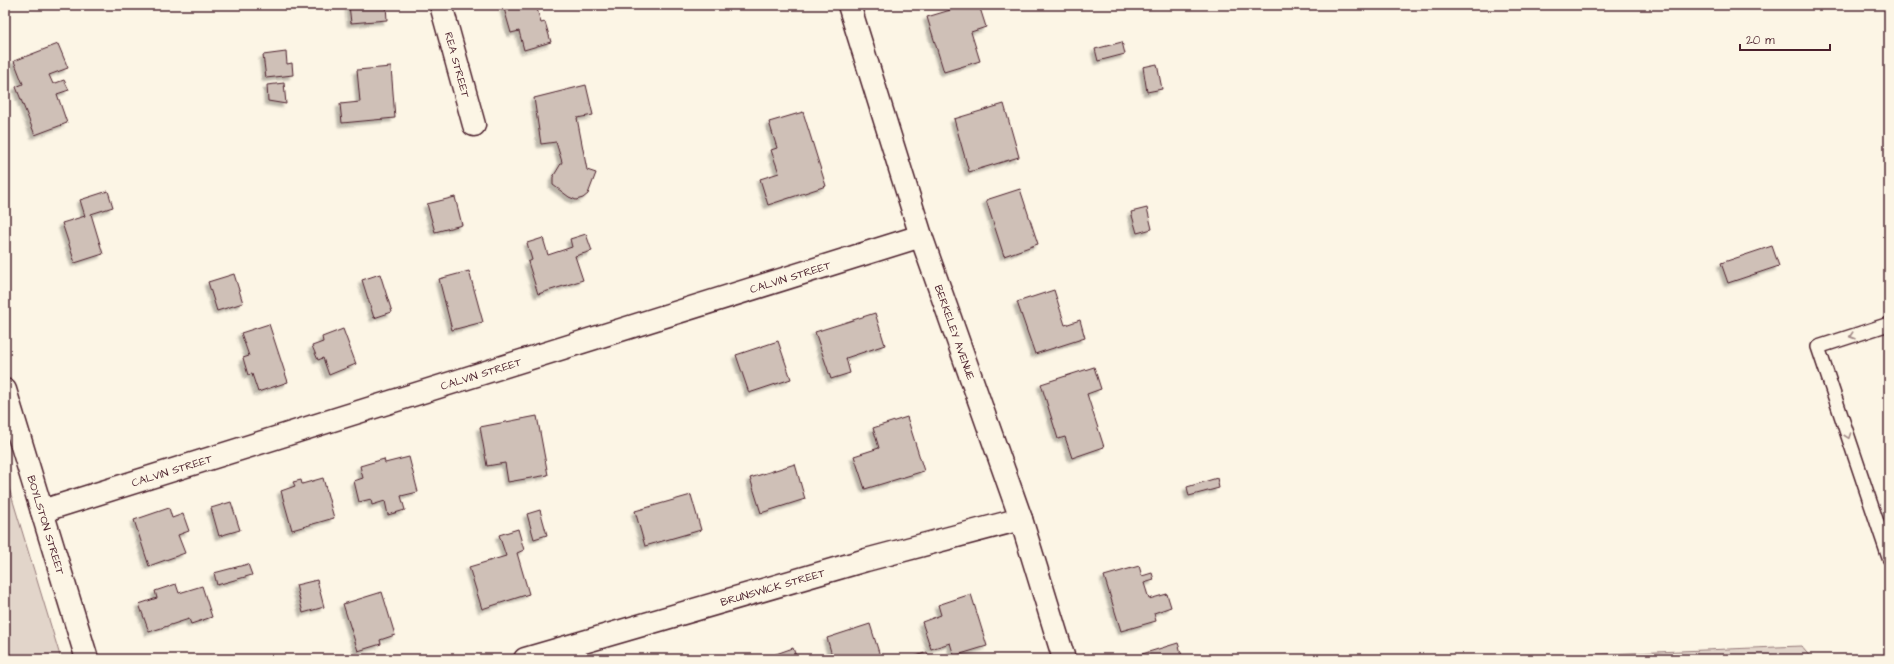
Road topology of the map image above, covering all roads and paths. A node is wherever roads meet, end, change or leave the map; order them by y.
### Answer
1 (441, 5) edge
2 (849, 5) edge
3 (474, 125) dead end
4 (921, 236) junction
5 (1889, 324) edge
6 (5, 390) edge
7 (42, 511) junction
8 (1021, 519) junction
9 (1889, 558) edge
10 (87, 659) edge
11 (525, 659) edge
12 (1064, 659) edge

1 - 3 street, REA STREET
2 - 4 street, BERKELEY AVENUE
4 - 7 street, CALVIN STREET
4 - 8 street, BERKELEY AVENUE
5 -> 9 lane
6 - 7 street, BOYLSTON STREET
7 - 10 street, BOYLSTON STREET
8 - 11 street, BRUNSWICK STREET
8 - 12 street, BERKELEY AVENUE

